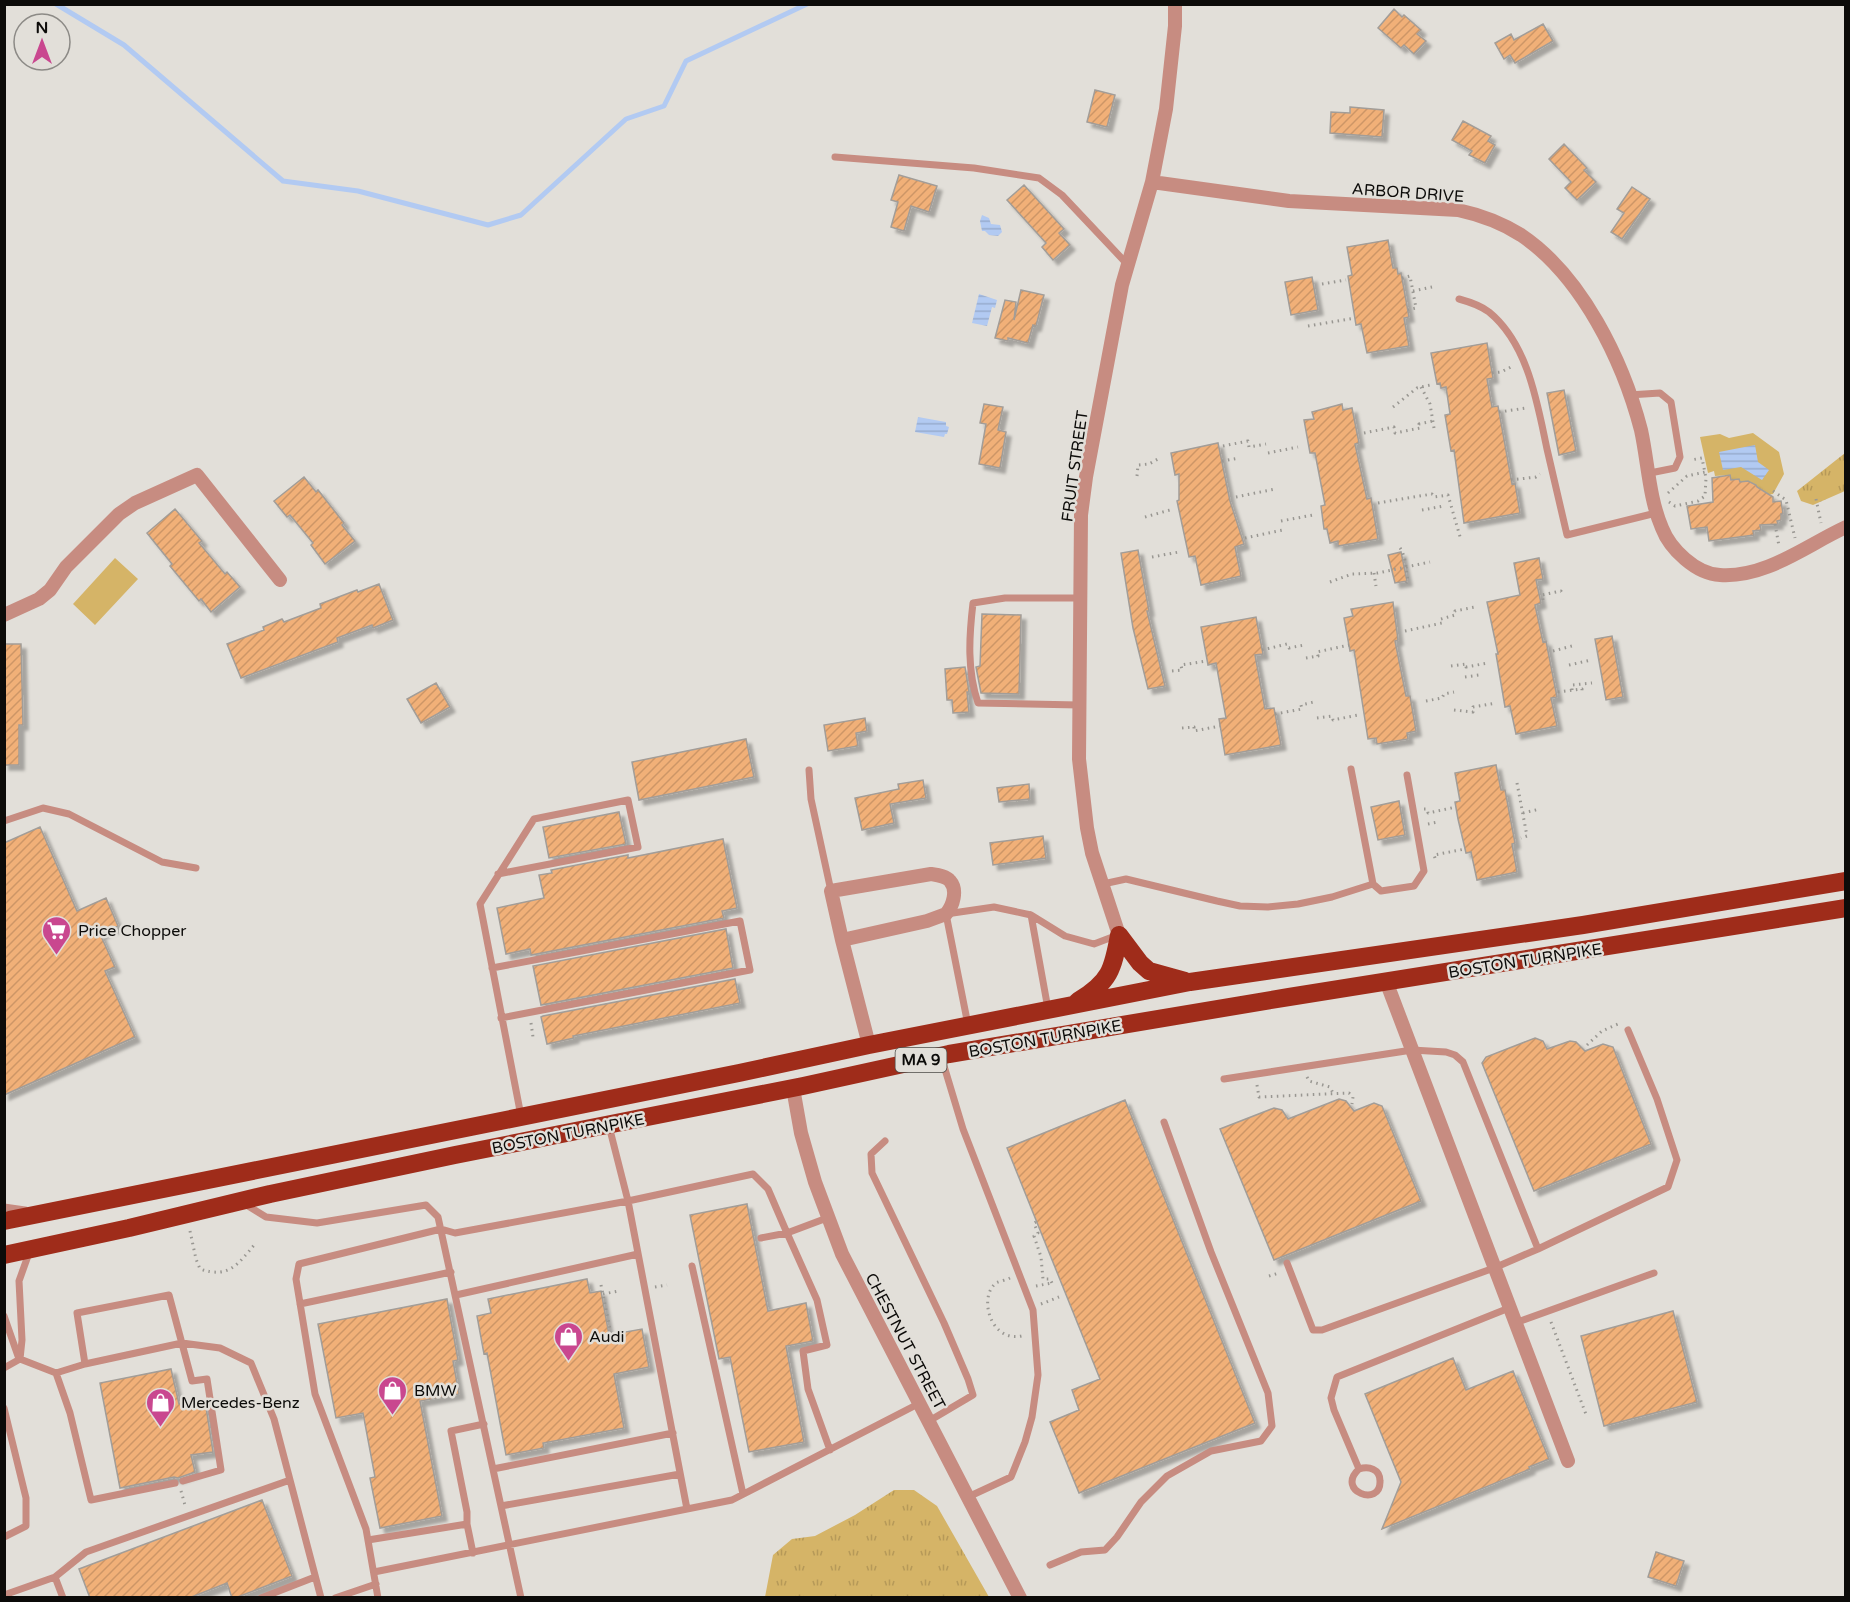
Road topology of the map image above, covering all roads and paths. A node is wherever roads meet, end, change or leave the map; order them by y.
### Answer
1 (1175, 4) edge
2 (835, 157) dead end
3 (1152, 182) junction
4 (1128, 266) junction
5 (1402, 278) dead end
6 (1346, 280) dead end
7 (1322, 284) dead end
8 (1432, 287) dead end
9 (1413, 291) junction
10 (1459, 299) dead end
11 (1408, 310) dead end
12 (1355, 318) dead end
13 (1308, 326) dead end
14 (1514, 370) dead end
15 (1492, 373) dead end
16 (1430, 385) dead end
17 (1421, 387) junction
18 (1629, 395) junction
19 (1526, 404) dead end
20 (1393, 407) dead end
21 (1499, 412) dead end
22 (1433, 421) junction
23 (1434, 428) dead end
24 (1364, 433) dead end
25 (1266, 444) dead end
26 (1223, 446) dead end
27 (1298, 447) dead end
28 (1268, 453) dead end
29 (1239, 458) dead end
30 (1700, 458) dead end
31 (1158, 459) dead end
32 (1222, 461) dead end
33 (1705, 472) junction
34 (1540, 473) dead end
35 (1650, 473) junction
36 (1137, 476) dead end
37 (1511, 480) dead end
38 (1275, 489) dead end
39 (1773, 491) dead end
40 (1236, 497) dead end
41 (1816, 499) dead end
42 (1378, 503) dead end
43 (1444, 506) dead end
44 (1170, 510) dead end
45 (1422, 510) dead end
46 (1656, 513) junction
47 (1313, 515) dead end
48 (1144, 517) dead end
49 (1281, 521) dead end
50 (1821, 523) dead end
51 (1775, 524) dead end
52 (1845, 527) edge
53 (1283, 530) dead end
54 (1245, 538) dead end
55 (1795, 538) dead end
56 (1461, 540) dead end
57 (1779, 546) dead end
58 (1400, 548) dead end
59 (1179, 552) dead end
60 (1152, 557) dead end
61 (1430, 562) dead end
62 (1406, 566) junction
63 (1374, 573) junction
64 (280, 580) dead end
65 (1330, 582) dead end
66 (1406, 584) dead end
67 (1376, 586) dead end
68 (1563, 594) dead end
69 (1080, 598) junction
70 (1543, 600) dead end
71 (1475, 607) dead end
72 (4, 615) edge
73 (1405, 631) dead end
74 (1573, 642) dead end
75 (1304, 645) dead end
76 (1349, 645) dead end
77 (1262, 650) dead end
78 (1553, 651) dead end
79 (1306, 658) dead end
80 (1592, 660) dead end
81 (1207, 661) dead end
82 (1488, 663) dead end
83 (1569, 665) dead end
84 (1451, 666) dead end
85 (1172, 671) dead end
86 (1479, 675) dead end
87 (1465, 677) dead end
88 (1592, 682) dead end
89 (1572, 690) junction
90 (1581, 691) dead end
91 (1454, 692) dead end
92 (1558, 692) dead end
93 (1426, 701) dead end
94 (1314, 702) dead end
95 (1496, 703) dead end
96 (1079, 705) junction
97 (1454, 710) dead end
98 (1275, 714) dead end
99 (1358, 715) dead end
100 (1317, 718) dead end
101 (1220, 726) dead end
102 (1182, 728) dead end
103 (1351, 769) dead end
104 (809, 770) dead end
105 (1407, 775) dead end
106 (1517, 783) dead end
107 (1520, 796) junction
108 (1512, 798) dead end
109 (1456, 807) dead end
110 (1540, 809) dead end
111 (1413, 811) junction
112 (1523, 813) junction
113 (4, 821) edge
114 (1521, 838) dead end
115 (1465, 849) dead end
116 (1422, 861) junction
117 (196, 868) dead end
118 (498, 874) junction
119 (1845, 881) edge
120 (1103, 884) junction
121 (1373, 884) junction
122 (831, 891) junction
123 (1845, 908) edge
124 (946, 914) junction
125 (1031, 915) junction
126 (1119, 935) junction
127 (842, 940) junction
128 (492, 968) junction
129 (1386, 981) junction
130 (1190, 982) junction
131 (1071, 1005) junction
132 (1048, 1010) junction
133 (501, 1018) junction
134 (968, 1025) junction
135 (1628, 1030) joint
136 (869, 1045) junction
137 (1587, 1046) dead end
138 (1412, 1050) junction
139 (941, 1056) junction
140 (1305, 1067) junction
141 (1255, 1075) junction
142 (1224, 1079) dead end
143 (793, 1089) junction
144 (1333, 1093) junction
145 (1352, 1104) dead end
146 (520, 1116) junction
147 (1164, 1122) dead end
148 (609, 1125) junction
149 (885, 1141) dead end
150 (241, 1201) junction
151 (628, 1201) junction
152 (4, 1207) edge
153 (43, 1213) junction
154 (186, 1215) junction
155 (827, 1218) junction
156 (4, 1221) edge
157 (1036, 1222) dead end
158 (441, 1229) junction
159 (787, 1233) junction
160 (761, 1239) dead end
161 (255, 1244) dead end
162 (1538, 1249) junction
163 (30, 1250) junction
164 (638, 1254) junction
165 (4, 1255) edge
166 (1287, 1263) dead end
167 (692, 1266) dead end
168 (1494, 1268) junction
169 (451, 1272) junction
170 (1654, 1273) dead end
171 (1019, 1275) junction
172 (602, 1286) dead end
173 (667, 1286) dead end
174 (1024, 1287) junction
175 (653, 1288) dead end
176 (619, 1291) dead end
177 (456, 1294) junction
178 (603, 1294) junction
179 (1059, 1297) dead end
180 (300, 1304) junction
181 (1032, 1307) junction
182 (1509, 1308) junction
183 (1547, 1312) junction
184 (4, 1316) edge
185 (1515, 1323) junction
186 (1035, 1332) junction
187 (611, 1334) dead end
188 (182, 1343) junction
189 (20, 1359) junction
190 (85, 1364) junction
191 (4, 1368) edge
192 (56, 1373) junction
193 (921, 1403) junction
194 (4, 1408) edge
195 (1587, 1417) dead end
196 (929, 1421) junction
197 (484, 1424) junction
198 (672, 1433) junction
199 (830, 1450) junction
200 (1568, 1461) dead end
201 (493, 1469) junction
202 (1359, 1469) junction
203 (680, 1474) junction
204 (290, 1480) junction
205 (183, 1481) dead end
206 (175, 1483) dead end
207 (181, 1489) dead end
208 (743, 1494) junction
209 (968, 1497) junction
210 (501, 1506) junction
211 (687, 1509) junction
212 (188, 1516) junction
213 (467, 1524) junction
214 (4, 1537) edge
215 (368, 1540) junction
216 (510, 1546) junction
217 (473, 1553) junction
218 (1050, 1565) dead end
219 (374, 1572) junction
220 (55, 1577) junction
221 (315, 1577) junction
222 (376, 1584) junction
223 (4, 1595) edge
224 (63, 1598) edge
225 (261, 1598) edge
226 (321, 1598) edge
227 (335, 1598) edge
228 (378, 1598) edge
229 (521, 1598) edge
230 (1020, 1598) edge

1 - 3 street, FRUIT STREET
2 - 4 lane
3 - 4 street, FRUIT STREET
3 - 18 street, ARBOR DRIVE
4 - 69 street, FRUIT STREET
5 - 9 path
6 - 7 path
8 - 9 path
9 - 11 path
10 - 46 lane
12 - 13 path
14 - 15 path
16 - 17 path
17 - 20 path
17 - 22 path
18 - 35 street, ARBOR DRIVE
18 - 35 lane
19 - 21 path
22 - 23 path
22 - 24 path
25 - 26 path
27 - 28 path
29 - 32 path
30 - 33 path
31 - 36 path
33 - 33 path
34 - 37 path
35 - 46 street, ARBOR DRIVE
38 - 40 path
39 - 55 path
41 - 50 path
42 - 56 path
43 - 45 path
44 - 48 path
46 - 52 street, ARBOR DRIVE
47 - 49 path
51 - 57 path
53 - 54 path
58 - 62 path
59 - 60 path
61 - 62 path
62 - 63 path
62 - 66 path
63 - 65 path
63 - 67 path
64 - 72 street
68 - 70 path
69 - 96 street, FRUIT STREET
69 - 96 lane
71 - 73 path
74 - 78 path
75 - 77 path
76 - 79 path
80 - 83 path
81 - 85 path
82 - 84 path
86 - 87 path
88 - 89 path
89 - 90 path
89 - 92 path
91 - 93 path
94 - 98 path
95 - 97 path
96 - 120 street, FRUIT STREET
99 - 100 path
101 - 102 path
103 - 121 lane
104 - 122 lane
105 - 111 lane
106 - 107 path
107 - 108 path
107 - 112 path
109 - 111 path
110 - 112 path
111 - 116 lane
112 - 114 path
113 - 117 lane
115 - 116 path
116 - 121 lane
118 - 118 lane
118 - 128 lane
119 - 130 highway, BOSTON TURNPIKE / MA 9
120 - 121 lane
120 - 126 street, FRUIT STREET
122 - 124 street
122 - 127 street
123 - 129 highway, BOSTON TURNPIKE / MA 9
124 - 125 lane
124 - 127 street
124 - 134 lane
125 - 126 lane
125 - 132 lane
126 - 130 highway
126 - 131 highway
127 - 136 street
128 - 133 lane
128 - 133 lane
129 - 138 street
129 - 139 highway, BOSTON TURNPIKE / MA 9
130 - 131 highway, BOSTON TURNPIKE / MA 9
131 - 132 highway, BOSTON TURNPIKE / MA 9
132 - 134 highway, BOSTON TURNPIKE / MA 9
133 - 146 lane
134 - 136 highway, BOSTON TURNPIKE / MA 9
135 - 137 path
135 - 162 lane
136 - 146 highway, BOSTON TURNPIKE / MA 9
138 - 140 lane
138 - 162 lane
138 - 168 street
139 - 143 highway, BOSTON TURNPIKE / MA 9
139 - 171 lane
140 - 141 lane
140 - 144 path
141 - 142 lane
141 - 144 path
143 - 148 highway, BOSTON TURNPIKE / MA 9
143 - 155 street, CHESTNUT STREET
144 - 145 path
146 - 153 highway, BOSTON TURNPIKE / MA 9
147 - 218 lane
148 - 150 highway, BOSTON TURNPIKE / MA 9
148 - 151 lane
149 - 196 lane
150 - 154 highway, BOSTON TURNPIKE / MA 9
150 - 158 lane
151 - 158 lane
151 - 159 lane
151 - 164 lane
152 - 153 lane
153 - 156 highway, BOSTON TURNPIKE / MA 9
154 - 161 path
154 - 163 highway, BOSTON TURNPIKE / MA 9
155 - 159 lane
155 - 193 street, CHESTNUT STREET
157 - 174 path
158 - 169 lane
158 - 180 lane
159 - 160 lane
159 - 199 lane
162 - 168 lane
163 - 165 highway, BOSTON TURNPIKE / MA 9
163 - 189 lane
164 - 177 lane
164 - 198 lane
166 - 168 lane
167 - 208 lane
168 - 182 street
169 - 177 lane
169 - 180 lane
170 - 183 lane
171 - 174 lane
171 - 186 path
172 - 178 path
173 - 175 path
174 - 181 lane
176 - 178 path
177 - 197 lane
178 - 187 path
179 - 181 path
180 - 215 lane
181 - 186 lane
182 - 185 street
182 - 202 lane
183 - 185 lane
183 - 195 path
184 - 189 lane
185 - 200 street
186 - 209 lane
188 - 190 lane
188 - 190 lane
188 - 204 lane
188 - 205 lane
189 - 191 lane
189 - 192 lane
190 - 192 lane
192 - 206 lane
193 - 196 street, CHESTNUT STREET
193 - 199 lane
194 - 214 lane
196 - 209 street, CHESTNUT STREET
197 - 201 lane
197 - 213 lane
198 - 201 lane
198 - 203 lane
199 - 208 lane
201 - 210 lane
202 - 202 lane
203 - 210 lane
203 - 211 lane
204 - 212 lane
204 - 221 lane
207 - 212 path
208 - 211 lane
209 - 230 street, CHESTNUT STREET
210 - 216 lane
211 - 216 lane
212 - 220 lane
213 - 215 lane
213 - 217 lane
215 - 219 lane
216 - 217 lane
216 - 229 lane
217 - 219 lane
219 - 222 lane
220 - 223 lane
220 - 224 lane
221 - 225 lane
221 - 226 lane
222 - 227 lane
222 - 228 lane

